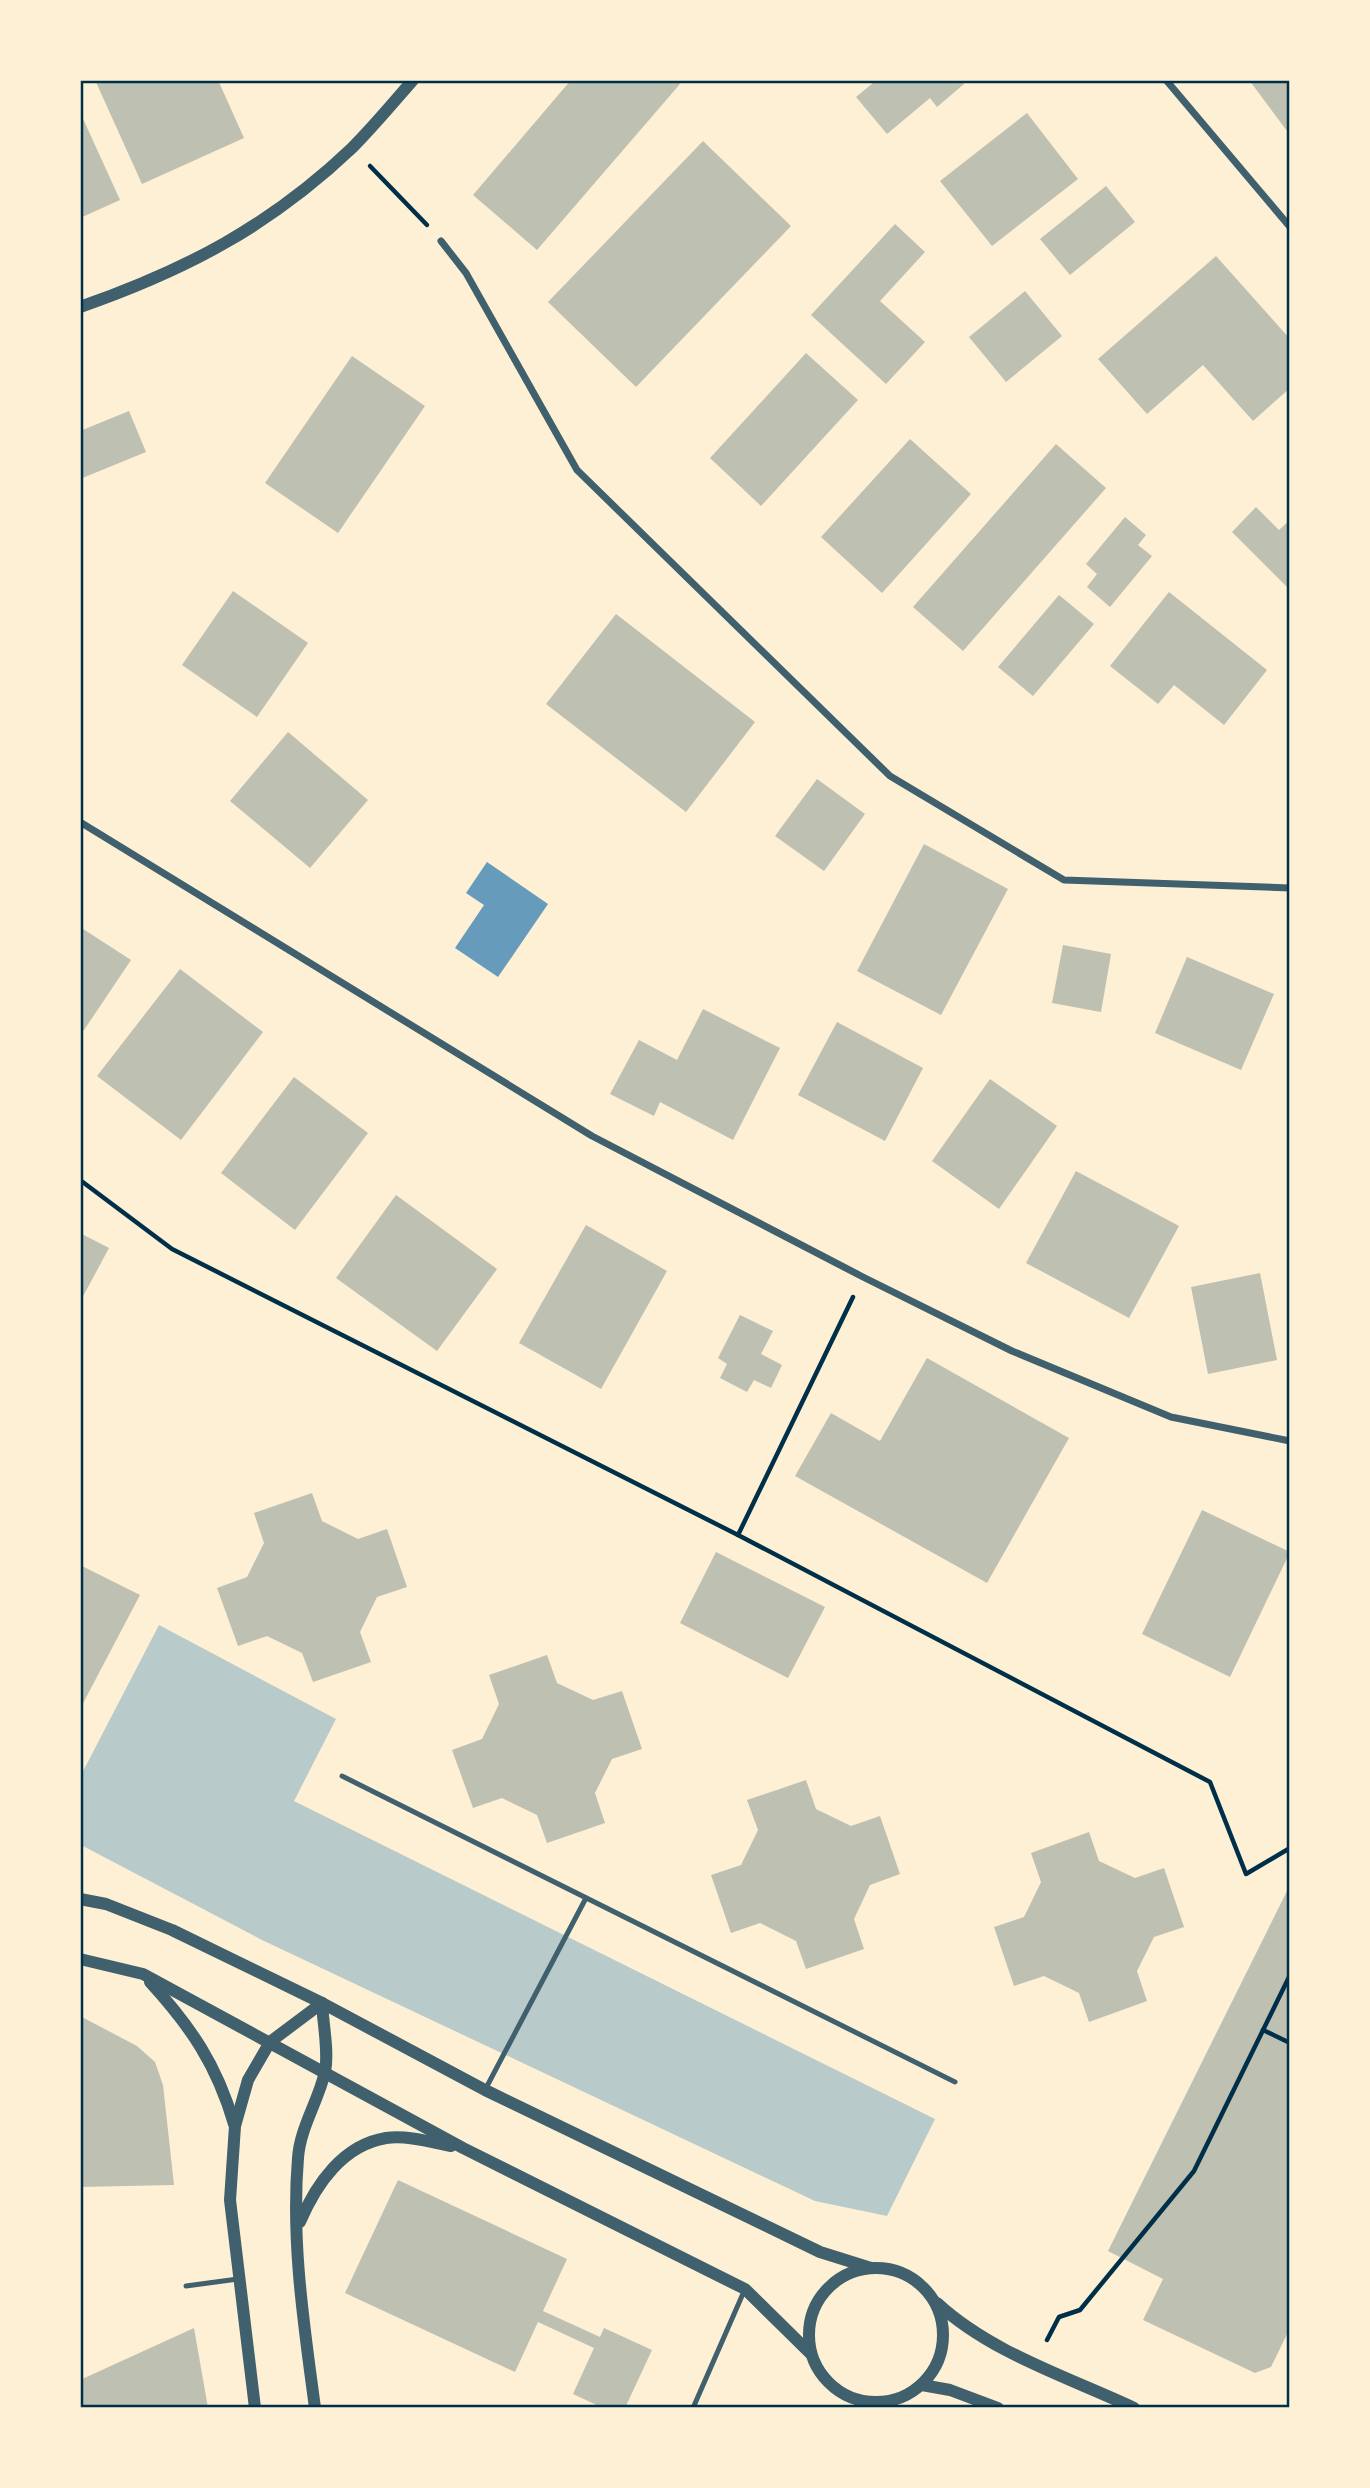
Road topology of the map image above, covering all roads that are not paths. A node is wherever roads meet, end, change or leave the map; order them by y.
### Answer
1 (413, 80) edge
2 (1166, 80) edge
3 (1290, 227) edge
4 (441, 241) road end
5 (80, 307) edge
6 (80, 822) edge
7 (1290, 888) edge
8 (1290, 1441) edge
9 (342, 1776) dead end
10 (586, 1898) junction
11 (80, 1899) edge
12 (80, 1959) edge
13 (143, 1974) junction
14 (321, 2003) junction
15 (270, 2042) junction
16 (325, 2071) junction
17 (955, 2082) dead end
18 (485, 2090) junction
19 (235, 2126) junction
20 (463, 2148) junction
21 (297, 2229) junction
22 (871, 2268) junction
23 (238, 2279) junction
24 (186, 2286) dead end
25 (745, 2288) junction
26 (934, 2300) junction
27 (811, 2354) junction
28 (922, 2385) junction
29 (860, 2404) edge
30 (255, 2407) edge
31 (315, 2407) edge
32 (693, 2407) edge
33 (998, 2407) edge
34 (1134, 2407) edge

1 - 5 street
2 - 3 street
4 - 7 street
6 - 8 street
9 - 10 lane
10 - 17 lane
10 - 18 lane
11 - 14 street
12 - 13 street
13 - 15 street
13 - 19 street
14 - 15 street
14 - 16 street
14 - 18 street
15 - 16 street
15 - 19 street
16 - 20 street
16 - 21 street
18 - 22 street
19 - 23 street
20 - 21 street
20 - 25 street
21 - 31 street
22 - 26 street
22 - 27 street
23 - 24 lane
23 - 30 street
25 - 27 street
25 - 32 lane
26 - 28 street
26 - 34 street
27 - 29 street
28 - 29 street
28 - 33 street

